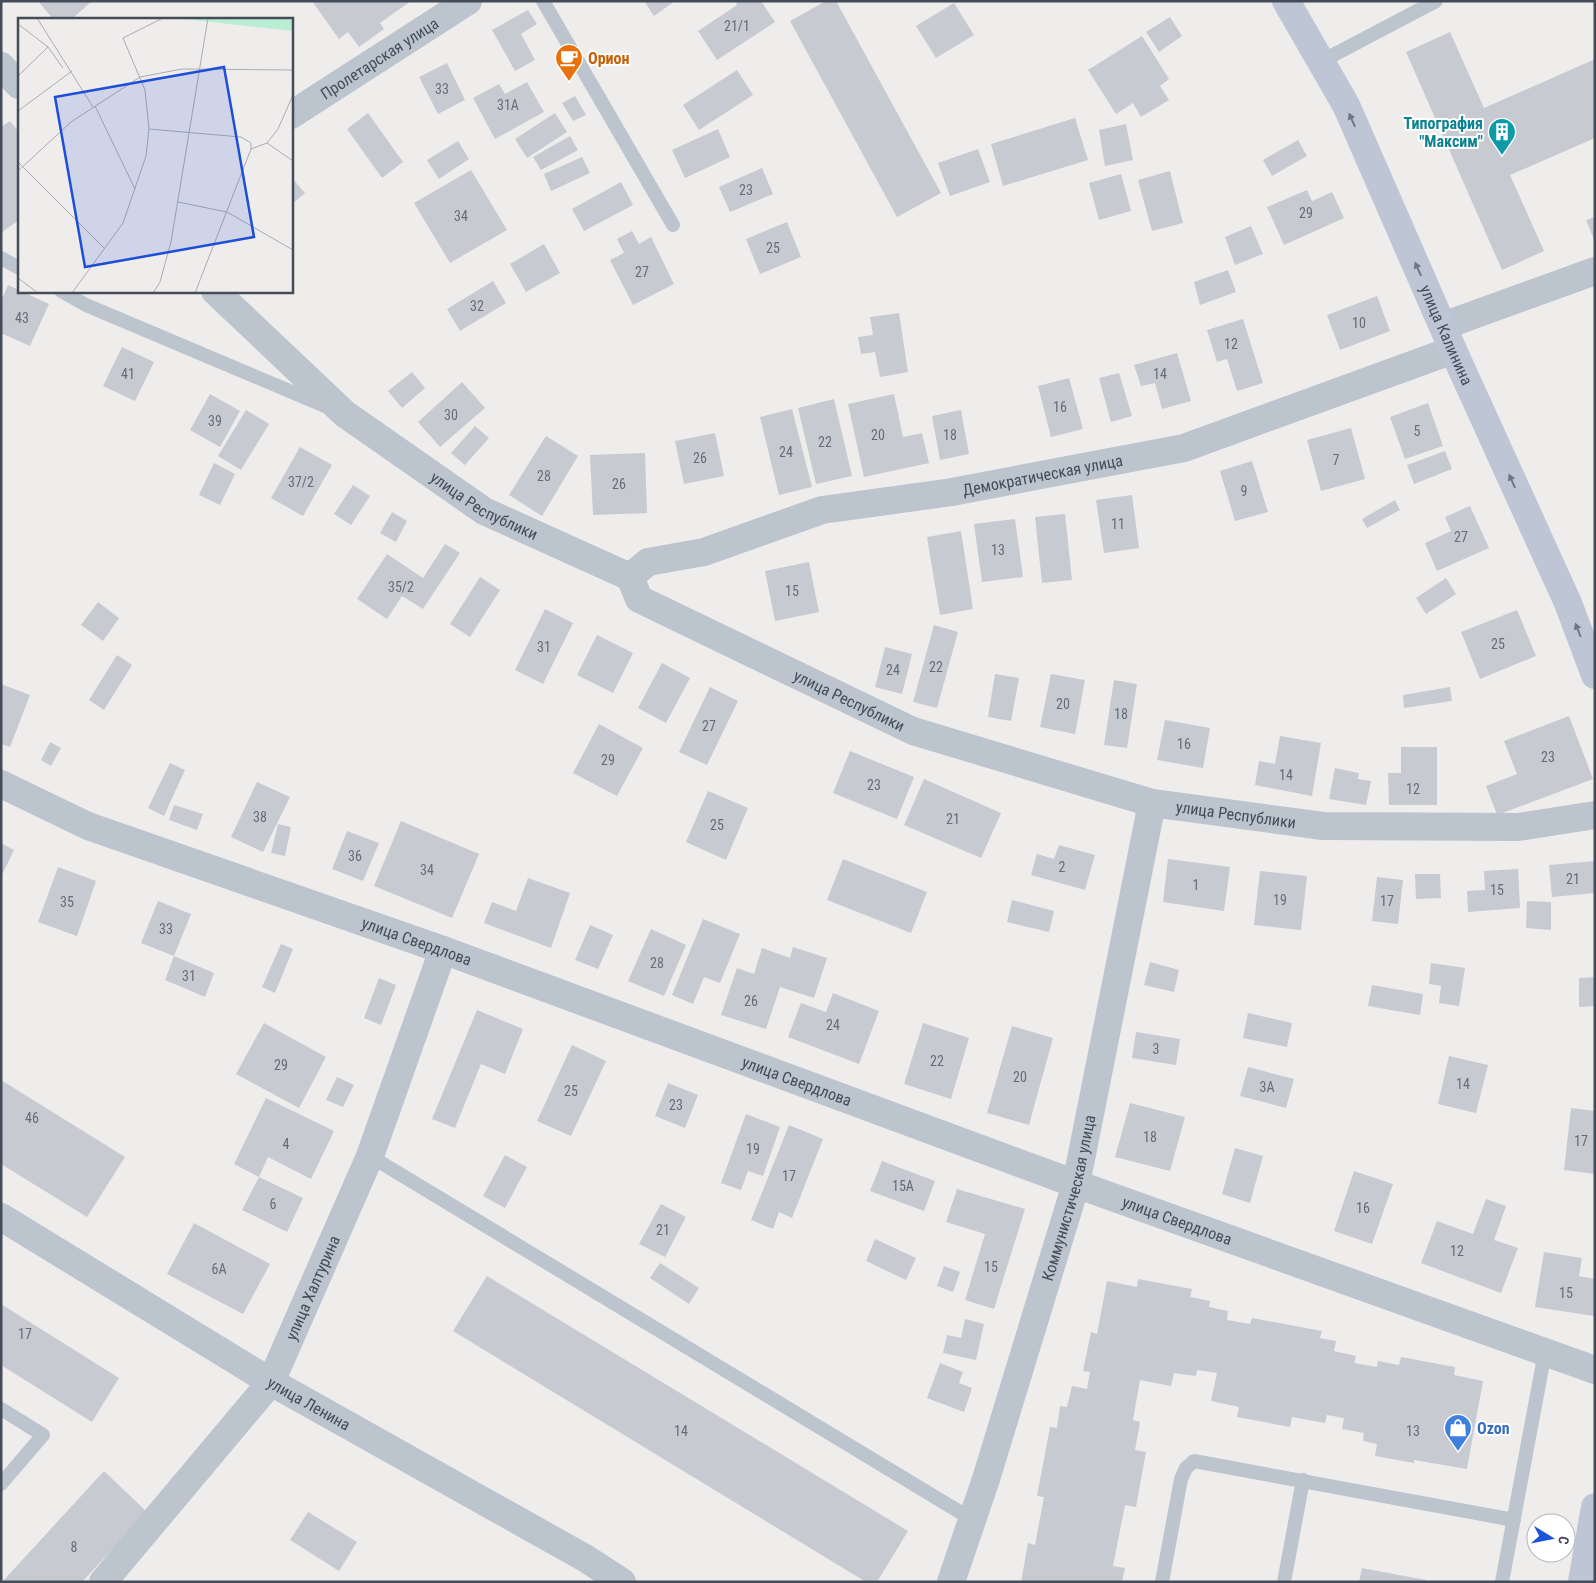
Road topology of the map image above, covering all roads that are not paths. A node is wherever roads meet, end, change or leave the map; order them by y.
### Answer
1 (468, 1) edge
2 (543, 1) edge
3 (1286, 1) edge
4 (1436, 1) edge
5 (1320, 62) junction
6 (1, 66) edge
7 (18, 85) edge
8 (292, 114) edge
9 (673, 224) dead end
10 (1, 258) edge
11 (18, 267) edge
12 (1595, 271) edge
13 (63, 292) edge
14 (216, 292) edge
15 (1448, 338) junction
16 (345, 414) junction
17 (630, 577) junction
18 (1595, 675) edge
19 (1, 784) edge
20 (1152, 803) junction
21 (1595, 815) edge
22 (444, 950) junction
23 (370, 1156) junction
24 (1076, 1184) junction
25 (1, 1217) edge
26 (1545, 1352) junction
27 (1595, 1370) edge
28 (271, 1382) junction
29 (1, 1409) edge
30 (1303, 1480) junction
31 (1, 1484) edge
32 (1595, 1507) edge
33 (973, 1520) junction
34 (1514, 1520) junction
35 (103, 1582) edge
36 (622, 1582) edge
37 (951, 1582) edge
38 (1162, 1582) edge
39 (1284, 1582) edge
40 (1502, 1582) edge
41 (1582, 1582) edge

1 - 8 street, Пролетарская улица
2 - 9 lane
3 - 5 main road, улица Калинина
4 - 5 lane
15 -> 5 main road, улица Калинина
6 - 7 street
10 - 11 lane
12 - 15 street, Демократическая улица
13 - 16 lane
14 - 16 street, улица Республики
15 - 17 street, Демократическая улица
18 -> 15 main road, улица Калинина
16 - 17 street, улица Республики
17 - 20 street, улица Республики
19 - 22 street, улица Свердлова
20 - 21 street, улица Республики
20 - 24 street, Коммунистическая улица
22 - 23 street, улица Халтурина
22 - 24 street, улица Свердлова
23 - 28 street, улица Халтурина
23 - 33 lane
24 - 26 street, улица Свердлова
24 - 33 street, Коммунистическая улица
25 - 28 street, улица Ленина
26 - 27 street, улица Свердлова
26 - 34 lane
28 - 35 street, улица Халтурина
28 - 36 street, улица Ленина
29 - 31 lane
30 - 34 lane
30 - 38 lane
30 - 39 lane
32 - 41 main road
33 - 37 street, Коммунистическая улица
34 - 40 lane

